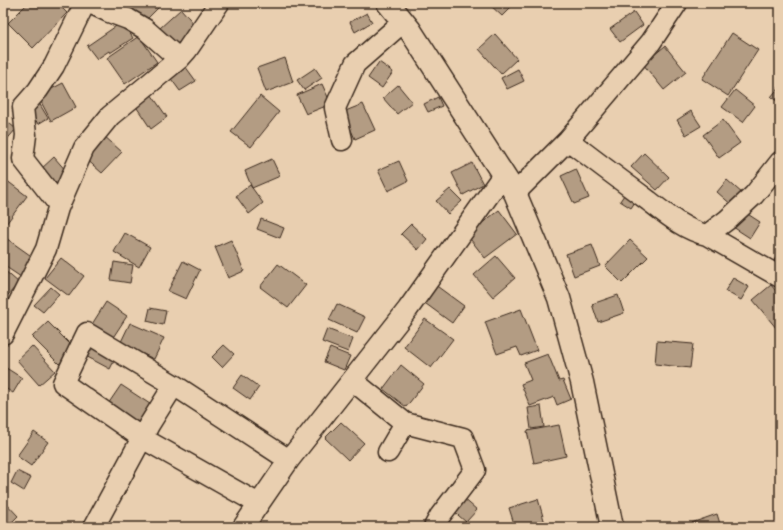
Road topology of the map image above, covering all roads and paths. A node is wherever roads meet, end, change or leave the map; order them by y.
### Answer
1 (85, 3) edge
2 (90, 3) edge
3 (219, 3) edge
4 (388, 3) edge
5 (677, 3) edge
6 (112, 7) edge
7 (403, 22) junction
8 (179, 59) junction
9 (342, 140) dead end
10 (568, 140) junction
11 (780, 162) edge
12 (509, 184) junction
13 (59, 205) junction
14 (707, 235) junction
15 (780, 277) edge
16 (3, 334) edge
17 (352, 380) junction
18 (174, 385) junction
19 (405, 423) junction
20 (142, 438) junction
21 (388, 452) dead end
22 (289, 460) junction
23 (259, 504) junction
24 (94, 527) edge
25 (243, 527) edge
26 (434, 527) edge
27 (612, 527) edge

1 - 13 street
2 - 6 street
3 - 8 street
4 - 7 main road
5 - 10 street
6 - 8 street
7 - 9 street
7 - 12 main road
8 - 13 street
10 - 12 street
10 - 14 street
11 - 14 street
12 - 17 street
12 - 27 main road
13 - 16 street
14 - 15 street
17 - 19 street
17 - 22 street
18 - 20 street
18 - 20 street
18 - 22 street
19 - 21 street
19 - 26 street
20 - 23 street
20 - 24 street
22 - 23 street
23 - 25 street

